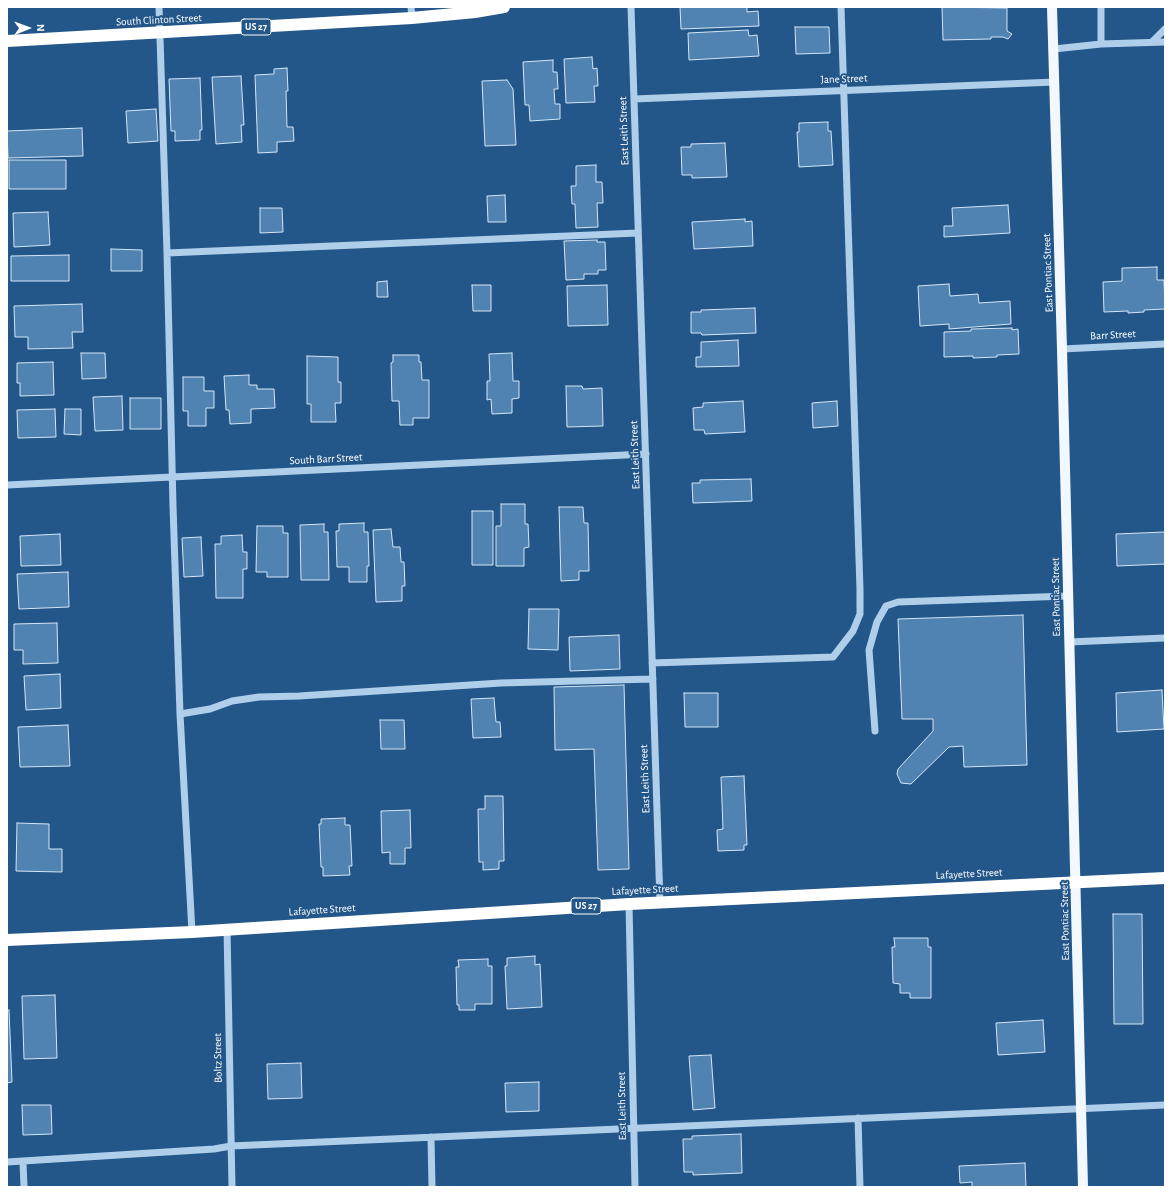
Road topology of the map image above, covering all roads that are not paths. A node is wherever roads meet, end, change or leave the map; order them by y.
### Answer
1 (159, 7) edge
2 (504, 7) edge
3 (631, 7) edge
4 (841, 7) edge
5 (1052, 7) edge
6 (1101, 7) edge
7 (411, 13) edge
8 (1165, 28) edge
9 (160, 33) junction
10 (7, 41) edge
11 (1152, 42) junction
12 (1165, 42) edge
13 (1101, 44) junction
14 (1054, 49) junction
15 (1055, 82) junction
16 (845, 90) junction
17 (634, 99) junction
18 (638, 233) junction
19 (167, 253) junction
20 (1165, 344) edge
21 (1062, 349) junction
22 (646, 454) junction
23 (172, 478) junction
24 (7, 485) edge
25 (1068, 596) junction
26 (1165, 638) edge
27 (1069, 642) junction
28 (652, 663) junction
29 (653, 679) junction
30 (180, 714) junction
31 (875, 731) dead end
32 (1165, 878) edge
33 (1076, 882) junction
34 (660, 902) junction
35 (629, 904) junction
36 (227, 929) junction
37 (192, 932) junction
38 (7, 940) edge
39 (1165, 1105) edge
40 (1081, 1109) junction
41 (858, 1118) junction
42 (634, 1128) junction
43 (431, 1137) junction
44 (231, 1146) junction
45 (7, 1162) edge
46 (23, 1162) junction
47 (24, 1187) edge
48 (232, 1187) edge
49 (432, 1187) edge
50 (635, 1187) edge
51 (860, 1187) edge
52 (1083, 1187) edge

1 - 9 street
2 - 7 highway, South Clinton Street / US 27
3 - 17 street, East Leith Street
4 - 16 street
5 - 14 main road, East Pontiac Street
6 - 13 street
7 - 9 highway, South Clinton Street / US 27
8 - 11 street
9 - 10 highway, South Clinton Street / US 27
9 - 19 street
11 - 12 street
11 - 13 street
13 - 14 street
14 - 15 main road, East Pontiac Street
15 - 16 street, Jane Street
15 - 21 main road, East Pontiac Street
16 - 17 street, Jane Street
16 - 28 street
17 - 18 street, East Leith Street
18 - 19 street
18 - 22 street, East Leith Street
19 - 23 street
20 - 21 street, Barr Street
21 - 25 main road, East Pontiac Street
22 - 23 street, South Barr Street
22 - 28 street, East Leith Street
23 - 24 street, South Barr Street
23 - 30 street
25 - 27 main road, East Pontiac Street
25 - 31 street
26 - 27 street
27 - 33 main road, East Pontiac Street
28 - 29 street, East Leith Street
29 - 30 street
29 - 34 street, East Leith Street
30 - 37 street
32 - 33 highway, Lafayette Street / US 27
33 - 34 highway, Lafayette Street / US 27
33 - 40 main road, East Pontiac Street
34 - 35 highway, Lafayette Street / US 27
35 - 36 highway, Lafayette Street / US 27
35 - 42 street, East Leith Street
36 - 37 highway, Lafayette Street / US 27
36 - 44 street, Boltz Street
37 - 38 highway, Lafayette Street / US 27
39 - 40 street
40 - 41 street
40 - 52 main road, East Pontiac Street
41 - 42 street
41 - 51 street
42 - 43 street
42 - 50 street, East Leith Street
43 - 44 street
43 - 49 street
44 - 46 street
44 - 48 street, Boltz Street
45 - 46 street
46 - 47 street

